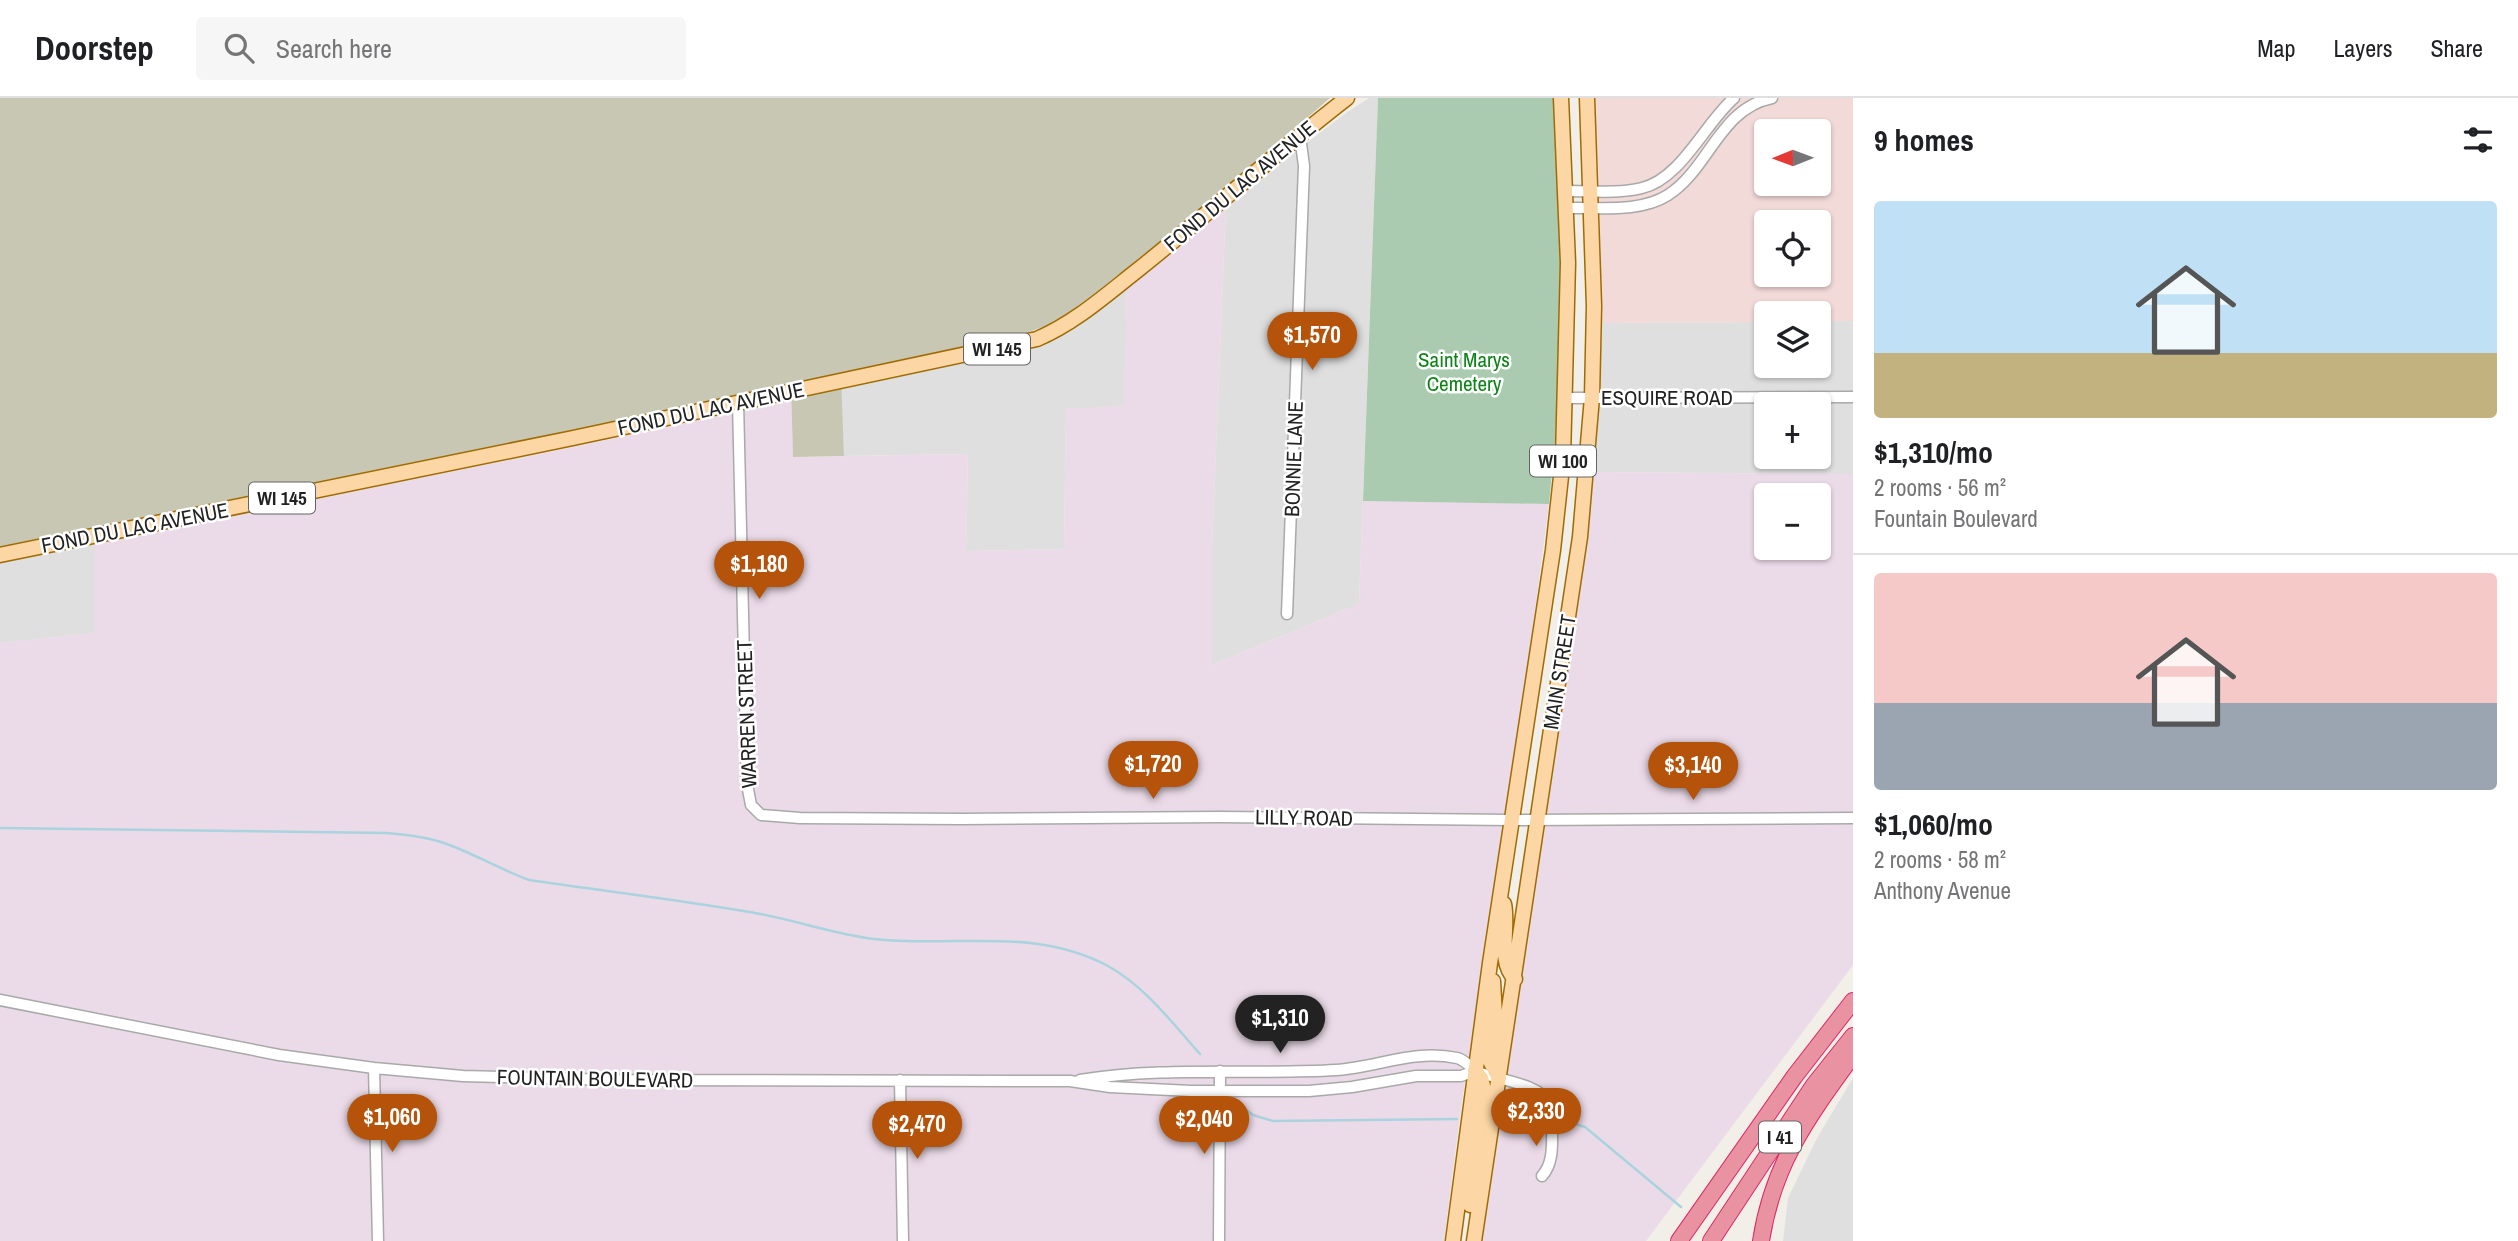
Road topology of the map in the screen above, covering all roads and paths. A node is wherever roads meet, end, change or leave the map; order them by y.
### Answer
1 (1347, 98) edge
2 (1561, 98) edge
3 (1582, 98) edge
4 (1587, 98) edge
5 (1734, 98) edge
6 (1772, 98) edge
7 (1722, 110) junction
8 (1733, 120) junction
9 (1589, 126) junction
10 (1300, 136) junction
11 (1680, 162) junction
12 (1692, 172) junction
13 (1566, 191) junction
14 (1592, 191) junction
15 (1593, 207) junction
16 (1567, 208) junction
17 (1592, 397) junction
18 (1853, 397) edge
19 (1566, 398) junction
20 (738, 402) junction
21 (0, 555) edge
22 (1546, 589) junction
23 (1572, 593) junction
24 (1287, 614) dead end
25 (758, 812) joint
26 (1852, 818) edge
27 (1512, 820) junction
28 (1537, 820) junction
29 (1501, 889) junction
30 (1490, 963) junction
31 (1515, 979) junction
32 (0, 1000) edge
33 (1853, 1001) edge
34 (1853, 1036) edge
35 (1853, 1055) edge
36 (374, 1068) junction
37 (1220, 1071) junction
38 (1475, 1071) junction
39 (1499, 1078) junction
40 (900, 1080) junction
41 (1070, 1081) junction
42 (1220, 1091) junction
43 (1733, 1161) junction
44 (1542, 1176) dead end
45 (378, 1241) edge
46 (903, 1241) edge
47 (1220, 1241) edge
48 (1453, 1241) edge
49 (1468, 1241) edge
50 (1474, 1241) edge
51 (1667, 1241) edge
52 (1679, 1241) edge
53 (1711, 1241) edge
54 (1761, 1241) edge

1 - 10 main road, FOND DU LAC AVENUE / WI 145
2 - 13 main road, MAIN STREET / WI 100
3 - 9 main road
4 - 9 main road, MAIN STREET / WI 100
5 - 7 street
6 - 8 street
7 - 8 street
7 - 11 street
8 - 12 street
9 - 14 main road, MAIN STREET / WI 100
10 - 20 main road, FOND DU LAC AVENUE / WI 145
10 - 24 street, BONNIE LANE
11 - 12 street
11 - 14 street
12 - 15 street
13 - 14 street
13 - 16 main road, MAIN STREET / WI 100
14 - 15 main road, MAIN STREET / WI 100
15 - 16 street
15 - 17 main road, MAIN STREET / WI 100
16 - 19 main road, MAIN STREET / WI 100
17 - 18 street, ESQUIRE ROAD
17 - 19 street, ESQUIRE ROAD
17 - 23 main road, MAIN STREET / WI 100
19 - 22 main road, MAIN STREET / WI 100
20 - 21 main road, FOND DU LAC AVENUE / WI 145
20 - 25 street, WARREN STREET
22 - 23 main road
22 - 27 main road, MAIN STREET / WI 100
23 - 28 main road, MAIN STREET / WI 100
25 - 27 street, LILLY ROAD
26 - 28 street, LILLY ROAD
27 - 28 street, LILLY ROAD
27 - 29 main road, MAIN STREET / WI 100
28 - 31 main road, MAIN STREET / WI 100
29 - 30 main road, MAIN STREET / WI 100
29 - 31 main road
30 - 38 main road, MAIN STREET / WI 100
30 - 39 main road
31 - 39 main road, MAIN STREET / WI 100
32 - 36 street, FOUNTAIN BOULEVARD
33 - 43 highway, I 41
34 - 53 highway, I 41
35 - 54 highway
36 - 40 street, FOUNTAIN BOULEVARD
36 - 45 street
37 - 38 street, FOUNTAIN BOULEVARD
37 - 41 street, FOUNTAIN BOULEVARD
37 - 42 street
38 - 39 street
38 - 42 street, FOUNTAIN BOULEVARD
38 - 48 main road, MAIN STREET / WI 100
38 - 49 main road
39 - 44 street
39 - 50 main road, MAIN STREET / WI 100
40 - 41 street, FOUNTAIN BOULEVARD
40 - 46 street
41 - 42 street, FOUNTAIN BOULEVARD
42 - 47 street
43 - 51 highway
43 - 52 highway, I 41

